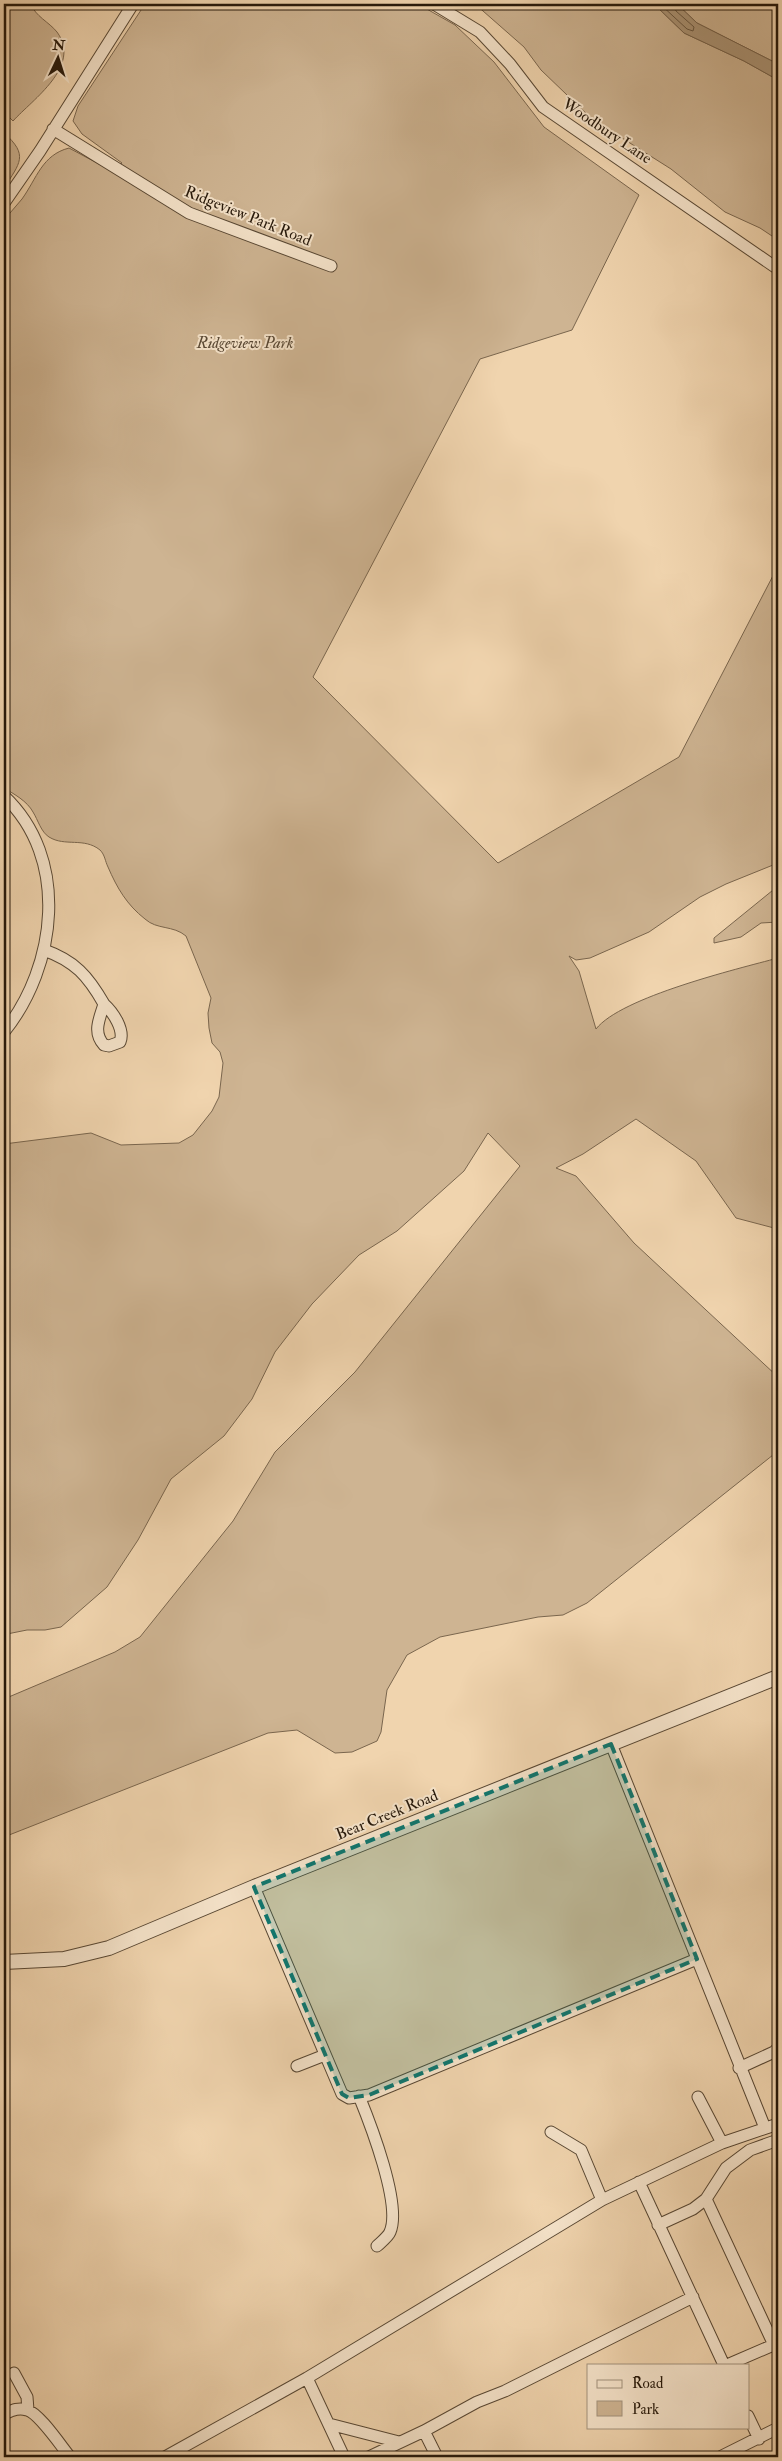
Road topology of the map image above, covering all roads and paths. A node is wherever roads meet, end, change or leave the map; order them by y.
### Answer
1 (132, 4) edge
2 (434, 4) edge
3 (53, 129) junction
4 (4, 203) edge
5 (331, 266) dead end
6 (778, 269) edge
7 (4, 796) edge
8 (44, 950) junction
9 (104, 1004) dead end
10 (4, 1032) edge
11 (778, 1677) edge
12 (611, 1744) junction
13 (254, 1887) junction
14 (697, 1959) junction
15 (4, 1962) edge
16 (778, 2048) edge
17 (325, 2055) junction
18 (296, 2066) dead end
19 (739, 2068) junction
20 (359, 2096) junction
21 (698, 2096) dead end
22 (778, 2124) edge
23 (765, 2128) junction
24 (551, 2132) dead end
25 (778, 2140) edge
26 (722, 2143) junction
27 (639, 2182) junction
28 (706, 2199) junction
29 (602, 2200) junction
30 (658, 2225) junction
31 (377, 2246) dead end
32 (693, 2297) junction
33 (776, 2344) edge
34 (725, 2364) edge
35 (727, 2364) edge
36 (14, 2373) dead end
37 (307, 2378) junction
38 (28, 2410) junction
39 (4, 2414) edge
40 (750, 2420) edge
41 (329, 2424) junction
42 (778, 2428) edge
43 (424, 2431) junction
44 (759, 2439) junction
45 (399, 2442) junction
46 (70, 2457) edge
47 (165, 2457) edge
48 (344, 2457) edge
49 (369, 2457) edge
50 (436, 2457) edge
51 (720, 2457) edge

1 - 3 street
2 - 6 street, Woodbury Lane
3 - 4 street
3 - 5 street, Ridgeview Park Road
7 - 8 street
8 - 9 street
8 - 10 street
11 - 12 street, Bear Creek Road
12 - 13 street, Bear Creek Road
12 - 14 street
13 - 15 street, Bear Creek Road
13 - 17 street
14 - 19 street
14 - 20 street
16 - 19 street
17 - 18 street
17 - 20 street
19 - 23 street
20 - 31 street
21 - 26 street
22 - 23 street
23 - 26 street
24 - 29 street
25 - 28 street
26 - 27 street
27 - 29 street
27 - 30 street
28 - 30 street
28 - 33 street
29 - 37 street
30 - 32 street
32 - 34 street
32 - 43 street
33 - 35 street
36 - 38 street
37 - 41 street
37 - 47 street
38 - 39 street
38 - 46 street
40 - 44 street
41 - 45 street
41 - 48 street
42 - 44 street
43 - 45 street
43 - 50 street
44 - 51 street
45 - 49 street

